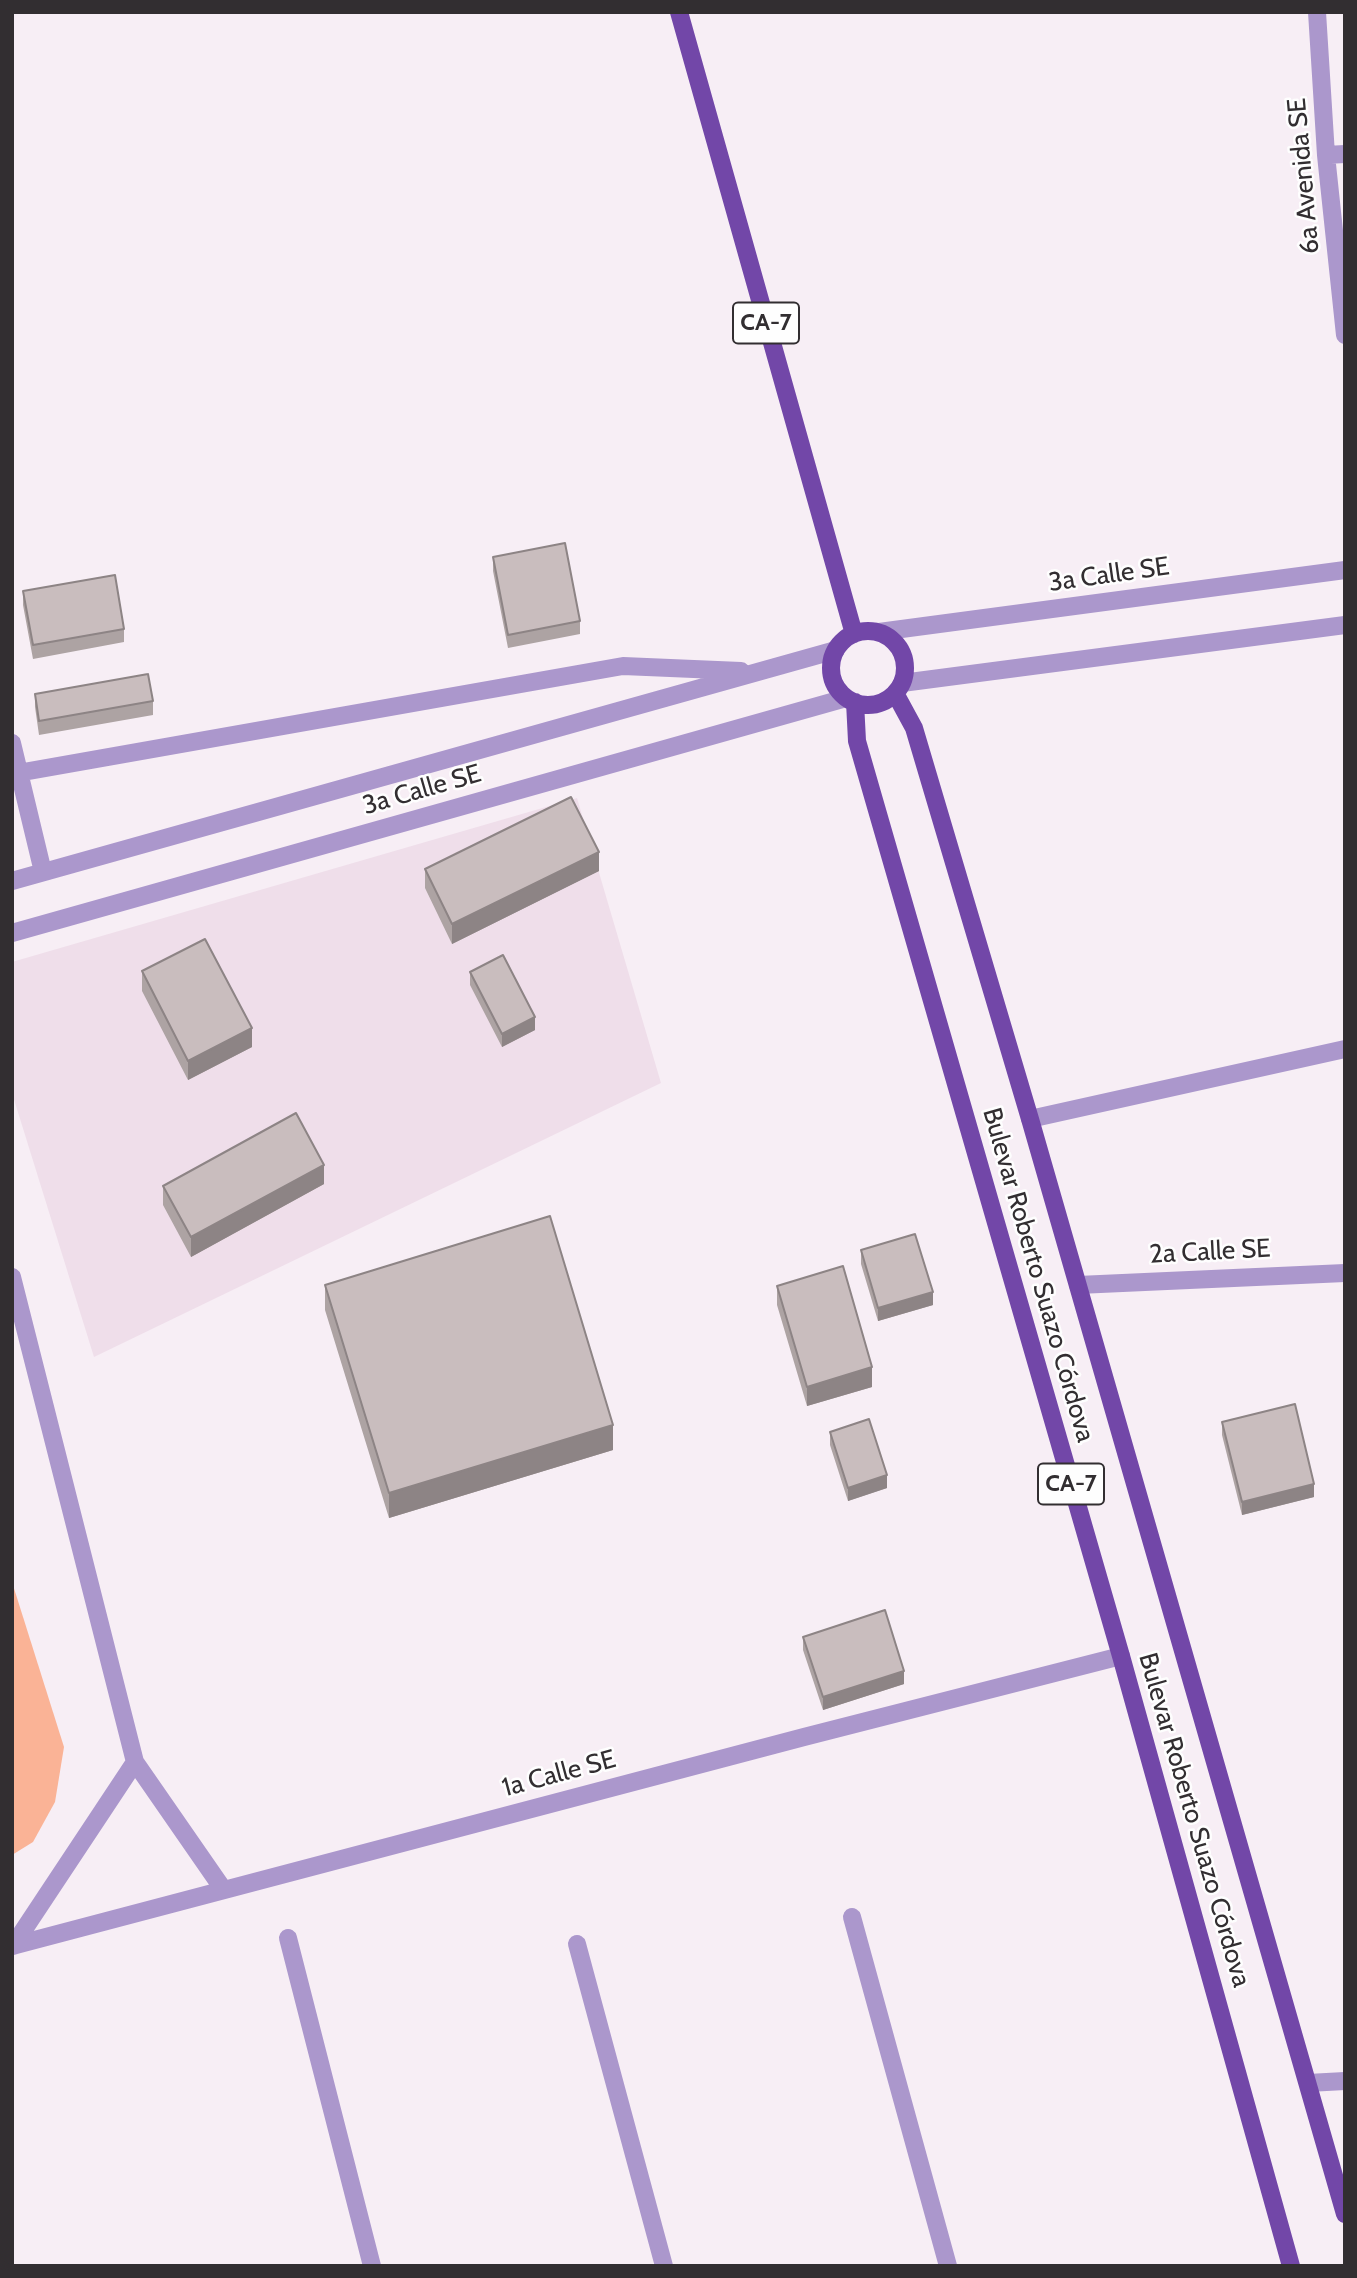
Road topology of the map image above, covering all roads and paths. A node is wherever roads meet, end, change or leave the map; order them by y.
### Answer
1 (678, 12) edge
2 (1317, 12) edge
3 (1345, 154) edge
4 (1326, 155) junction
5 (1345, 335) edge
6 (1345, 570) edge
7 (1345, 625) edge
8 (879, 632) junction
9 (854, 634) junction
10 (836, 650) junction
11 (760, 671) junction
12 (899, 688) junction
13 (851, 700) junction
14 (12, 743) edge
15 (16, 774) edge
16 (43, 872) junction
17 (12, 881) edge
18 (12, 933) edge
19 (1345, 1049) edge
20 (1030, 1119) junction
21 (1345, 1272) edge
22 (12, 1277) edge
23 (1079, 1285) junction
24 (1121, 1656) junction
25 (135, 1762) junction
26 (223, 1889) junction
27 (852, 1917) dead end
28 (288, 1938) dead end
29 (577, 1944) dead end
30 (13, 1946) edge
31 (1345, 2081) edge
32 (1308, 2083) junction
33 (1345, 2214) edge
34 (372, 2266) edge
35 (664, 2266) edge
36 (948, 2266) edge
37 (1291, 2266) edge

1 - 9 main road, CA-7
2 - 4 street, 6a Avenida SE
3 - 4 street
4 - 5 street, 6a Avenida SE
6 - 8 street, 3a Calle SE
7 - 12 street
8 - 9 main road
8 - 12 main road, Bulevar Roberto Suazo Córdova / CA-7
9 - 10 main road
10 - 11 street, 3a Calle SE
10 - 13 main road, Bulevar Roberto Suazo Córdova / CA-7
11 - 15 street, 3a Calle SE
11 - 16 street, 3a Calle SE
12 - 13 main road
12 - 20 main road, Bulevar Roberto Suazo Córdova / CA-7
13 - 18 street, 3a Calle SE
13 - 24 main road, Bulevar Roberto Suazo Córdova / CA-7
14 - 15 street
15 - 16 street
16 - 17 street, 3a Calle SE
19 - 20 street
20 - 23 main road, Bulevar Roberto Suazo Córdova / CA-7
21 - 23 street, 2a Calle SE
22 - 25 street
23 - 32 main road, Bulevar Roberto Suazo Córdova / CA-7
24 - 26 street, 1a Calle SE
24 - 37 main road, Bulevar Roberto Suazo Córdova / CA-7
25 - 26 street
25 - 30 street
26 - 30 street, 1a Calle SE
27 - 36 street
28 - 34 street
29 - 35 street
31 - 32 street
32 - 33 main road, Bulevar Roberto Suazo Córdova / CA-7

